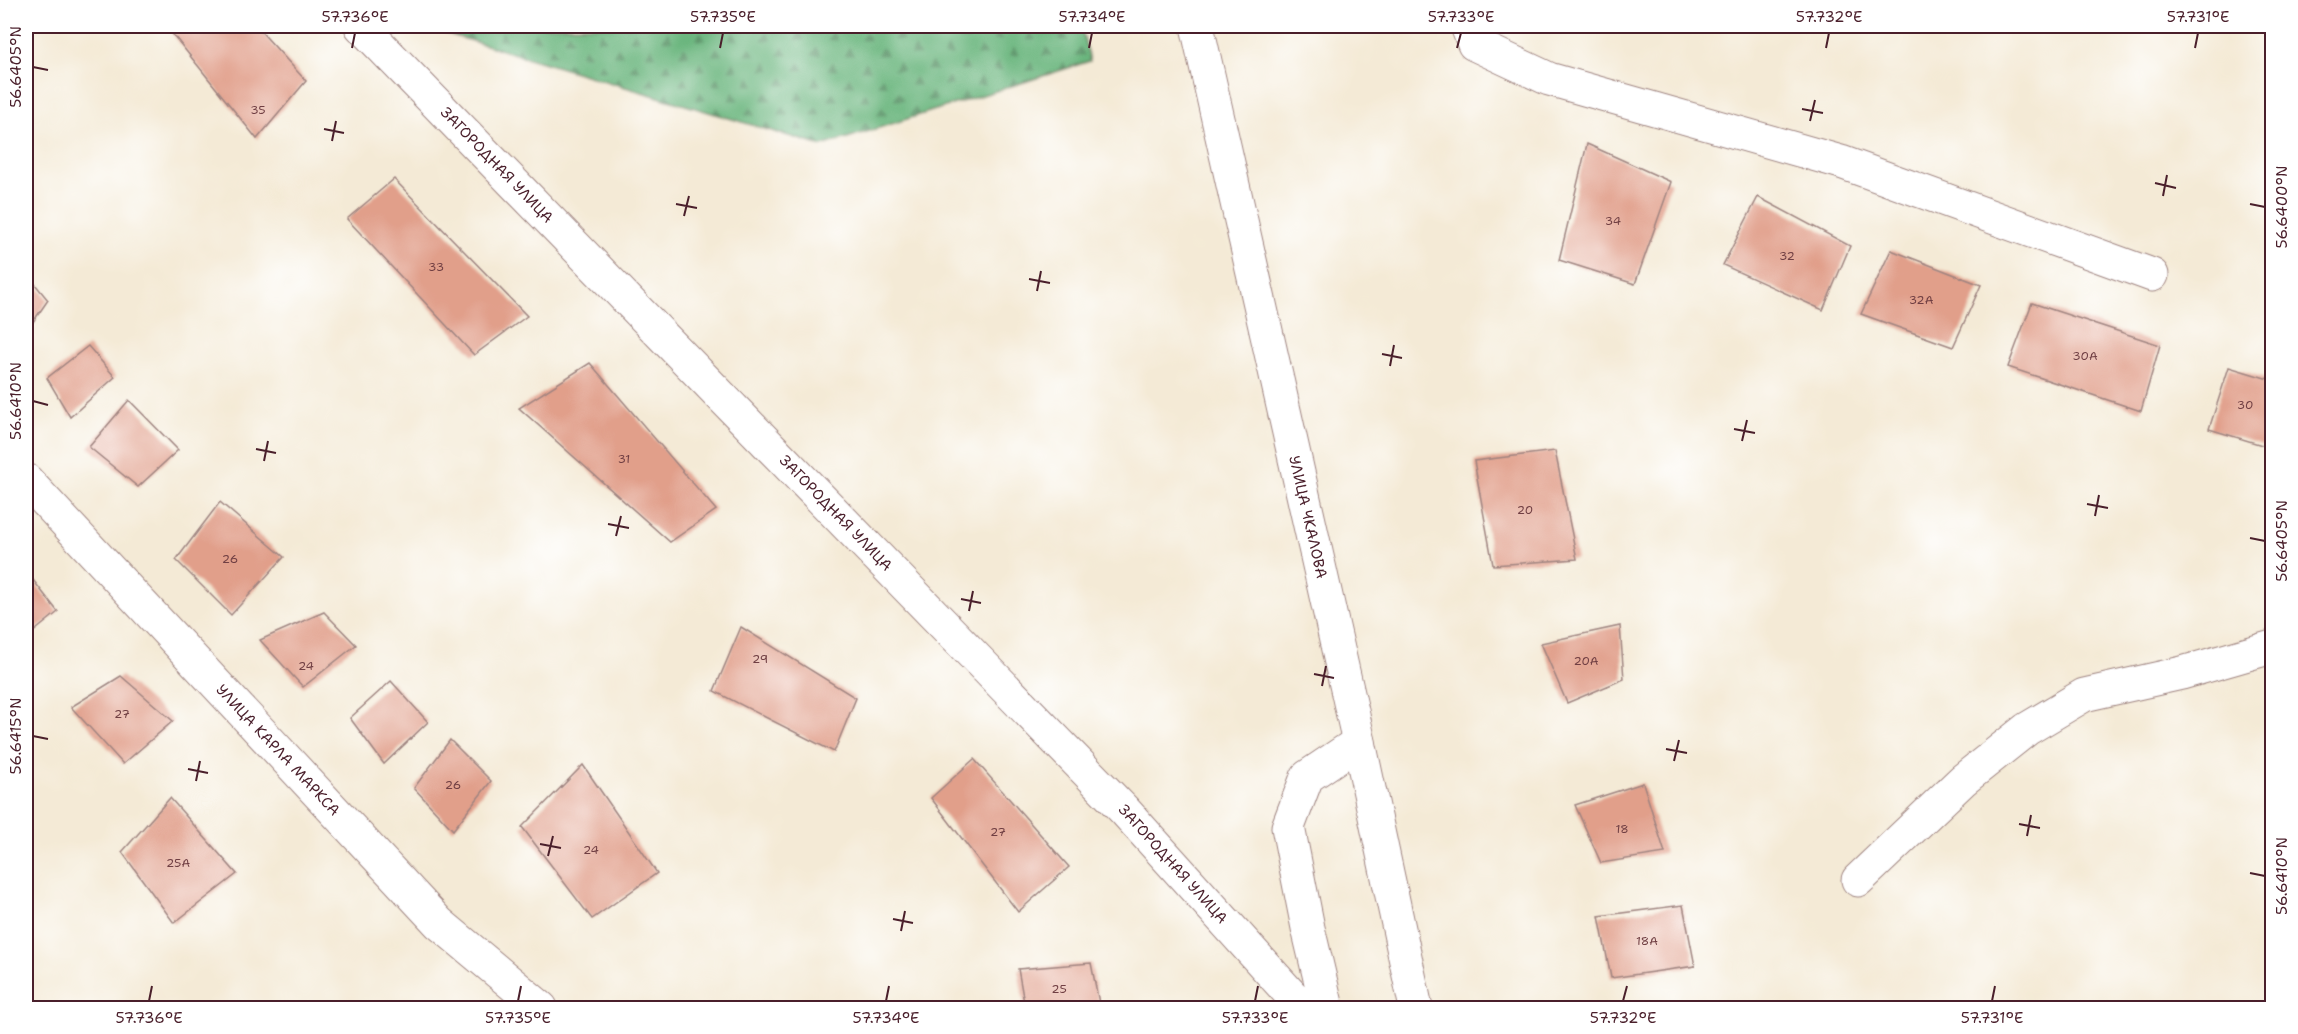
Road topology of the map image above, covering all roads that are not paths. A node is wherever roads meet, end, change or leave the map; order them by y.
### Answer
1 (361, 26) edge
2 (1197, 26) edge
3 (1467, 26) edge
4 (2152, 275) dead end
5 (26, 480) edge
6 (2272, 647) edge
7 (1359, 742) junction
8 (1858, 880) dead end
9 (541, 1008) edge
10 (1303, 1008) edge
11 (1327, 1008) edge
12 (1416, 1008) edge

1 - 10 street, ЗАГОРОДНАЯ УЛИЦА
2 - 7 street, УЛИЦА ЧКАЛОВА
3 - 4 street
5 - 9 street, УЛИЦА КАРЛА МАРКСА
6 - 8 street
7 - 11 street
7 - 12 street, УЛИЦА ЧКАЛОВА

